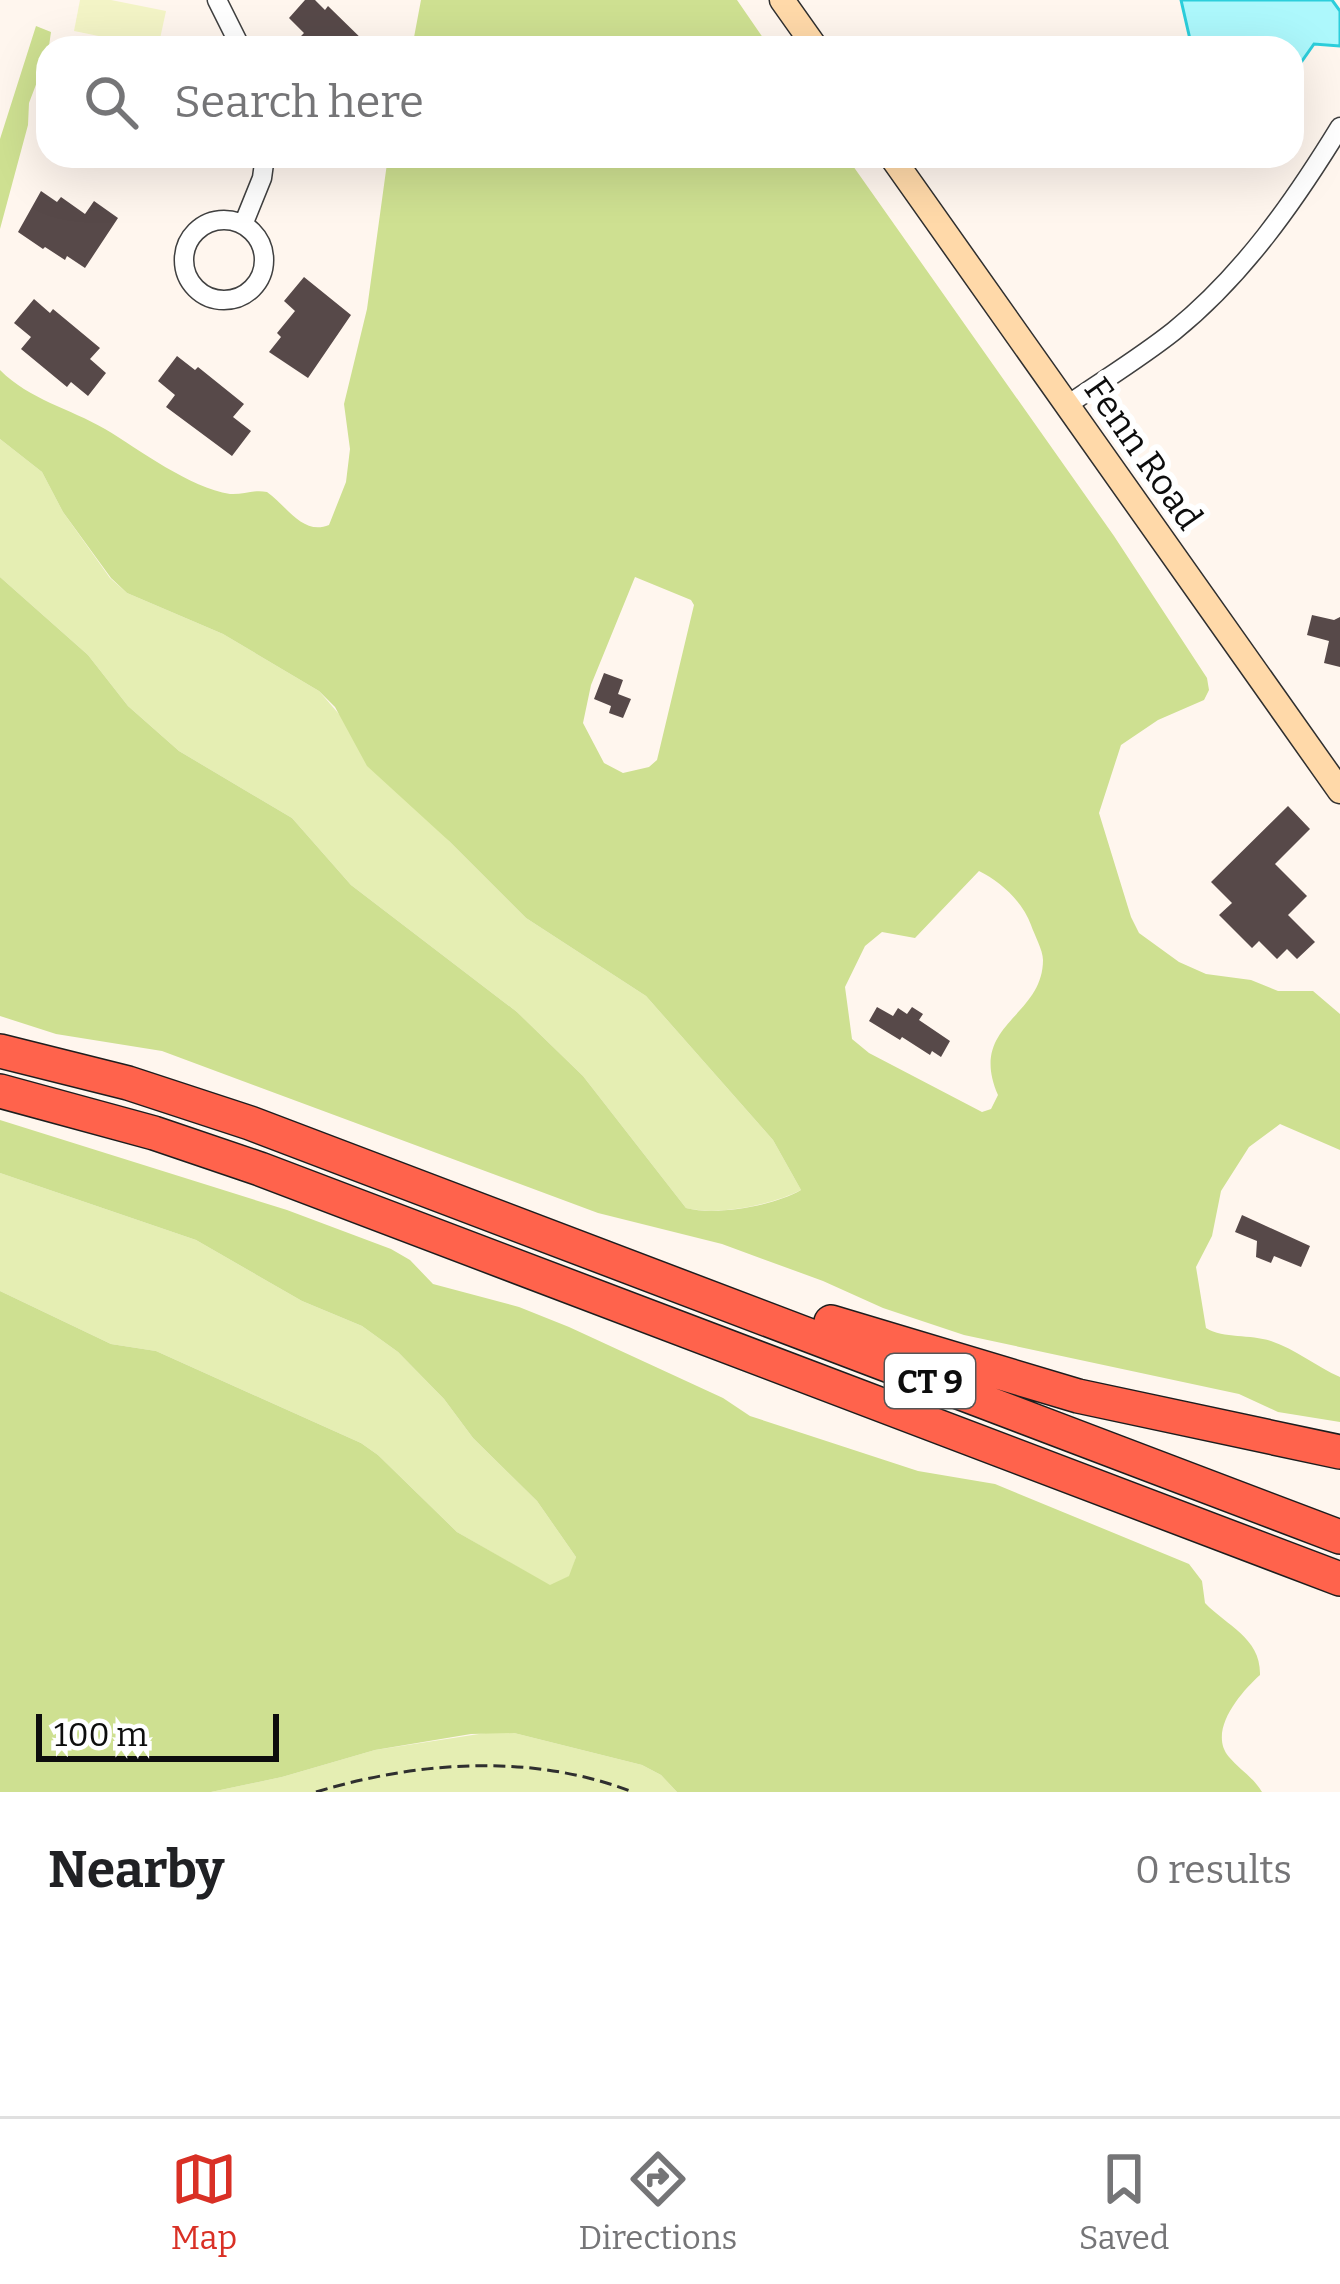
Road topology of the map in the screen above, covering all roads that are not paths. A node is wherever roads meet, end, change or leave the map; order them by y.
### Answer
1 (217, 0) edge
2 (782, 0) edge
3 (235, 36) edge
4 (808, 36) edge
5 (1340, 127) edge
6 (1318, 163) junction
7 (1340, 166) edge
8 (263, 168) edge
9 (899, 168) edge
10 (243, 225) junction
11 (1066, 406) junction
12 (1340, 791) edge
13 (0, 1051) edge
14 (0, 1091) edge
15 (520, 1226) junction
16 (1340, 1452) edge
17 (1196, 1525) junction
18 (1340, 1537) edge
19 (1340, 1580) edge
20 (1340, 1599) edge

1 - 3 street
2 - 4 street
5 - 6 street
6 - 7 street
6 - 11 street
8 - 10 street
9 - 11 street, Fenn Road
10 - 10 street
11 - 12 street, Fenn Road
13 - 15 highway, CT 9
14 - 17 highway, CT 9
15 - 16 highway
15 - 18 highway, CT 9
17 - 19 highway, CT 9
17 - 20 highway

